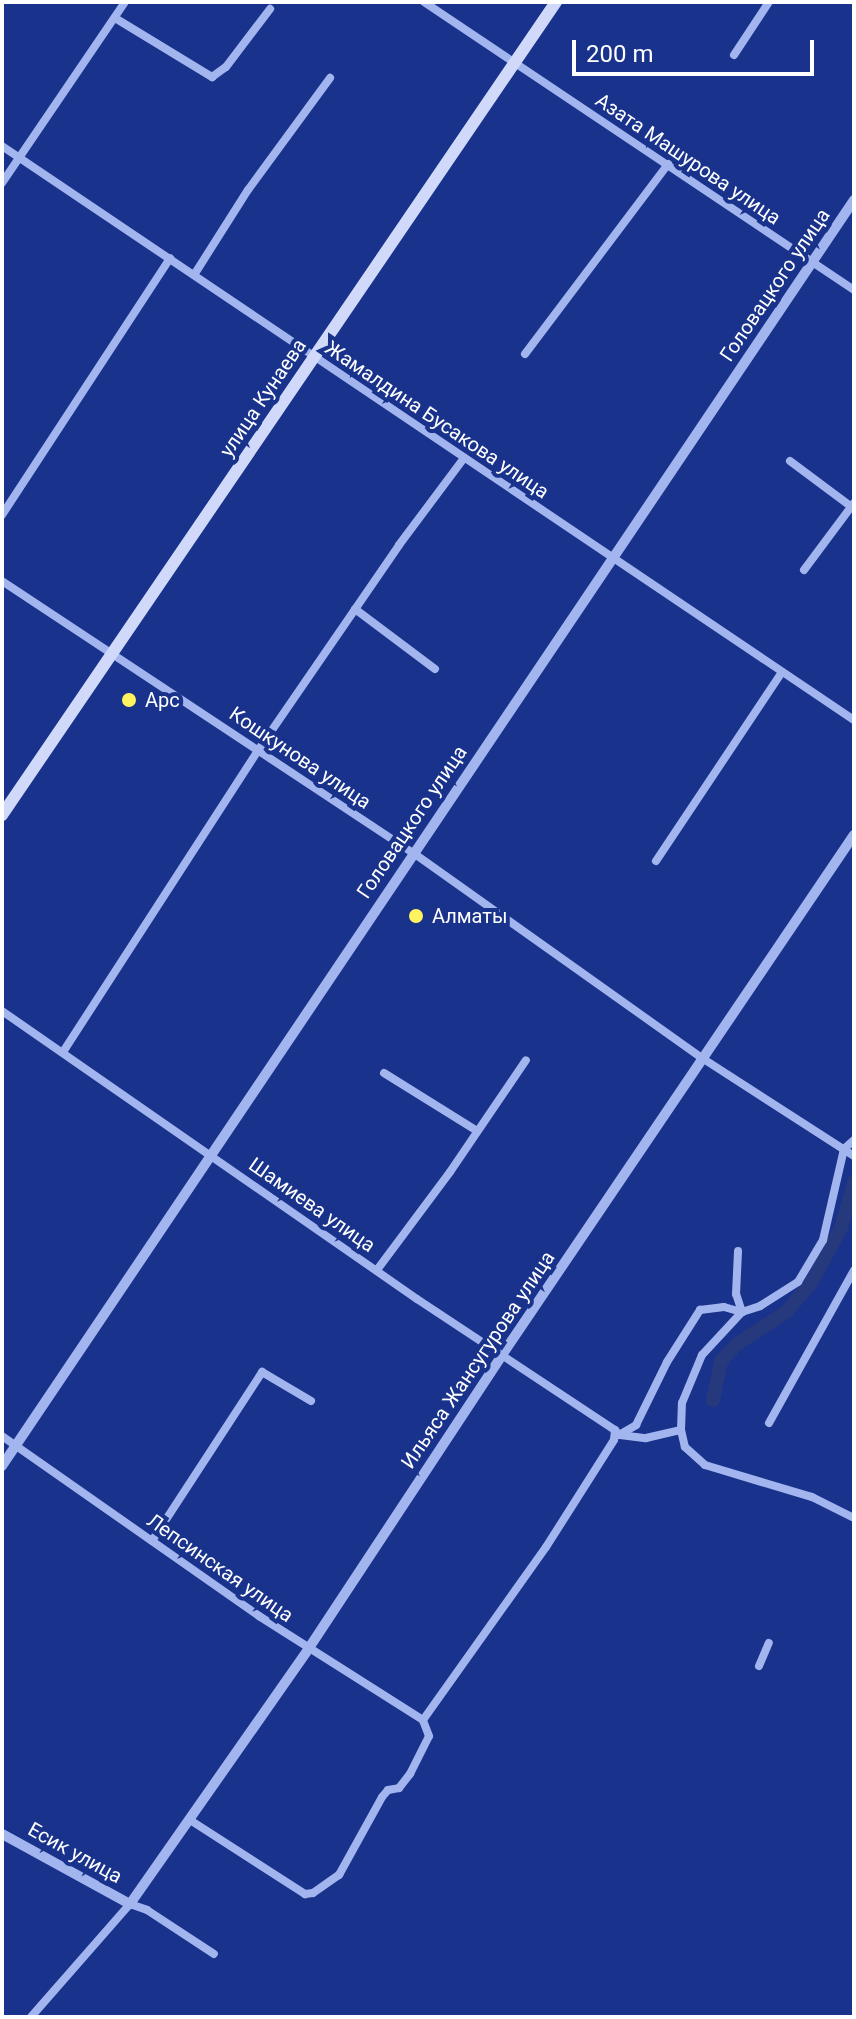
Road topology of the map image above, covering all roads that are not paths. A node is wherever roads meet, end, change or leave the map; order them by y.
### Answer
1 (125, 2) edge
2 (424, 2) edge
3 (556, 2) edge
4 (769, 2) edge
5 (270, 9) dead end
6 (115, 18) junction
7 (734, 55) dead end
8 (516, 63) junction
9 (330, 78) dead end
10 (2, 146) edge
11 (20, 157) junction
12 (668, 164) junction
13 (2, 183) edge
14 (854, 200) edge
15 (170, 258) junction
16 (812, 261) junction
17 (194, 275) junction
18 (854, 290) edge
19 (525, 354) dead end
20 (315, 357) junction
21 (464, 458) junction
22 (790, 461) dead end
23 (853, 506) edge
24 (2, 515) edge
25 (612, 559) junction
26 (804, 570) dead end
27 (2, 581) edge
28 (355, 609) junction
29 (112, 652) junction
30 (435, 669) dead end
31 (782, 672) junction
32 (854, 720) edge
33 (259, 749) junction
34 (2, 815) edge
35 (854, 835) edge
36 (412, 852) junction
37 (656, 861) dead end
38 (2, 1011) edge
39 (63, 1052) junction
40 (702, 1058) junction
41 (526, 1060) dead end
42 (384, 1073) dead end
43 (477, 1131) junction
44 (854, 1140) edge
45 (844, 1149) junction
46 (213, 1154) junction
47 (853, 1156) edge
48 (738, 1251) dead end
49 (377, 1270) junction
50 (854, 1270) edge
51 (742, 1312) junction
52 (502, 1355) junction
53 (311, 1401) dead end
54 (769, 1423) dead end
55 (681, 1430) junction
56 (617, 1432) junction
57 (2, 1436) edge
58 (17, 1445) junction
59 (2, 1466) edge
60 (854, 1518) edge
61 (152, 1541) junction
62 (769, 1643) dead end
63 (309, 1648) junction
64 (759, 1666) dead end
65 (423, 1720) junction
66 (190, 1820) junction
67 (2, 1834) edge
68 (130, 1904) junction
69 (214, 1954) dead end
70 (31, 2017) edge

1 - 6 street
2 - 8 street, Азата Машурова улица
3 - 8 main road, улица Кунаева
4 - 7 street
5 - 6 street
6 - 11 street
8 - 12 street, Азата Машурова улица
8 - 20 main road, улица Кунаева
9 - 17 street
10 - 11 street, Жамалдина Бусакова улица
11 - 13 street
11 - 15 street, Жамалдина Бусакова улица
12 - 16 street, Азата Машурова улица
12 - 19 street
14 - 16 street, Головацкого улица
15 - 17 street, Жамалдина Бусакова улица
15 - 24 street
16 - 18 street, Азата Машурова улица
16 - 25 street, Головацкого улица
17 - 20 street, Жамалдина Бусакова улица
20 - 21 street, Жамалдина Бусакова улица
20 - 29 main road, улица Кунаева
21 - 25 street, Жамалдина Бусакова улица
21 - 28 street
22 - 23 street
23 - 26 street
25 - 31 street, Жамалдина Бусакова улица
25 - 36 street, Головацкого улица
27 - 29 street, Кошкунова улица
28 - 30 street
28 - 33 street
29 - 33 street, Кошкунова улица
29 - 34 main road, улица Кунаева
31 - 32 street, Жамалдина Бусакова улица
31 - 37 street
33 - 36 street, Кошкунова улица
33 - 39 street
35 - 40 street, Ильяса Жансугурова улица
36 - 40 street, Кошкунова улица
36 - 46 street, Головацкого улица
38 - 39 street, Шамиева улица
39 - 46 street, Шамиева улица
40 - 45 street, Кошкунова улица
40 - 52 street, Ильяса Жансугурова улица
41 - 43 street
42 - 43 street
43 - 49 street
44 - 45 street
45 - 47 street, Кошкунова улица
45 - 51 street
46 - 49 street, Шамиева улица
46 - 58 street, Головацкого улица
48 - 51 street
49 - 52 street, Шамиева улица
50 - 54 street
51 - 55 street
51 - 56 street
52 - 56 street, Шамиева улица
52 - 63 street, Ильяса Жансугурова улица
53 - 61 street
55 - 56 street
55 - 60 street
56 - 65 street
57 - 58 street, Лепсинская улица
58 - 59 street, Головацкого улица
58 - 61 street, Лепсинская улица
61 - 63 street, Лепсинская улица
62 - 64 street
63 - 65 street, Лепсинская улица
63 - 66 street, Ильяса Жансугурова улица
65 - 66 street
66 - 68 street, Ильяса Жансугурова улица
67 - 68 street, Есик улица
68 - 69 street
68 - 70 street

